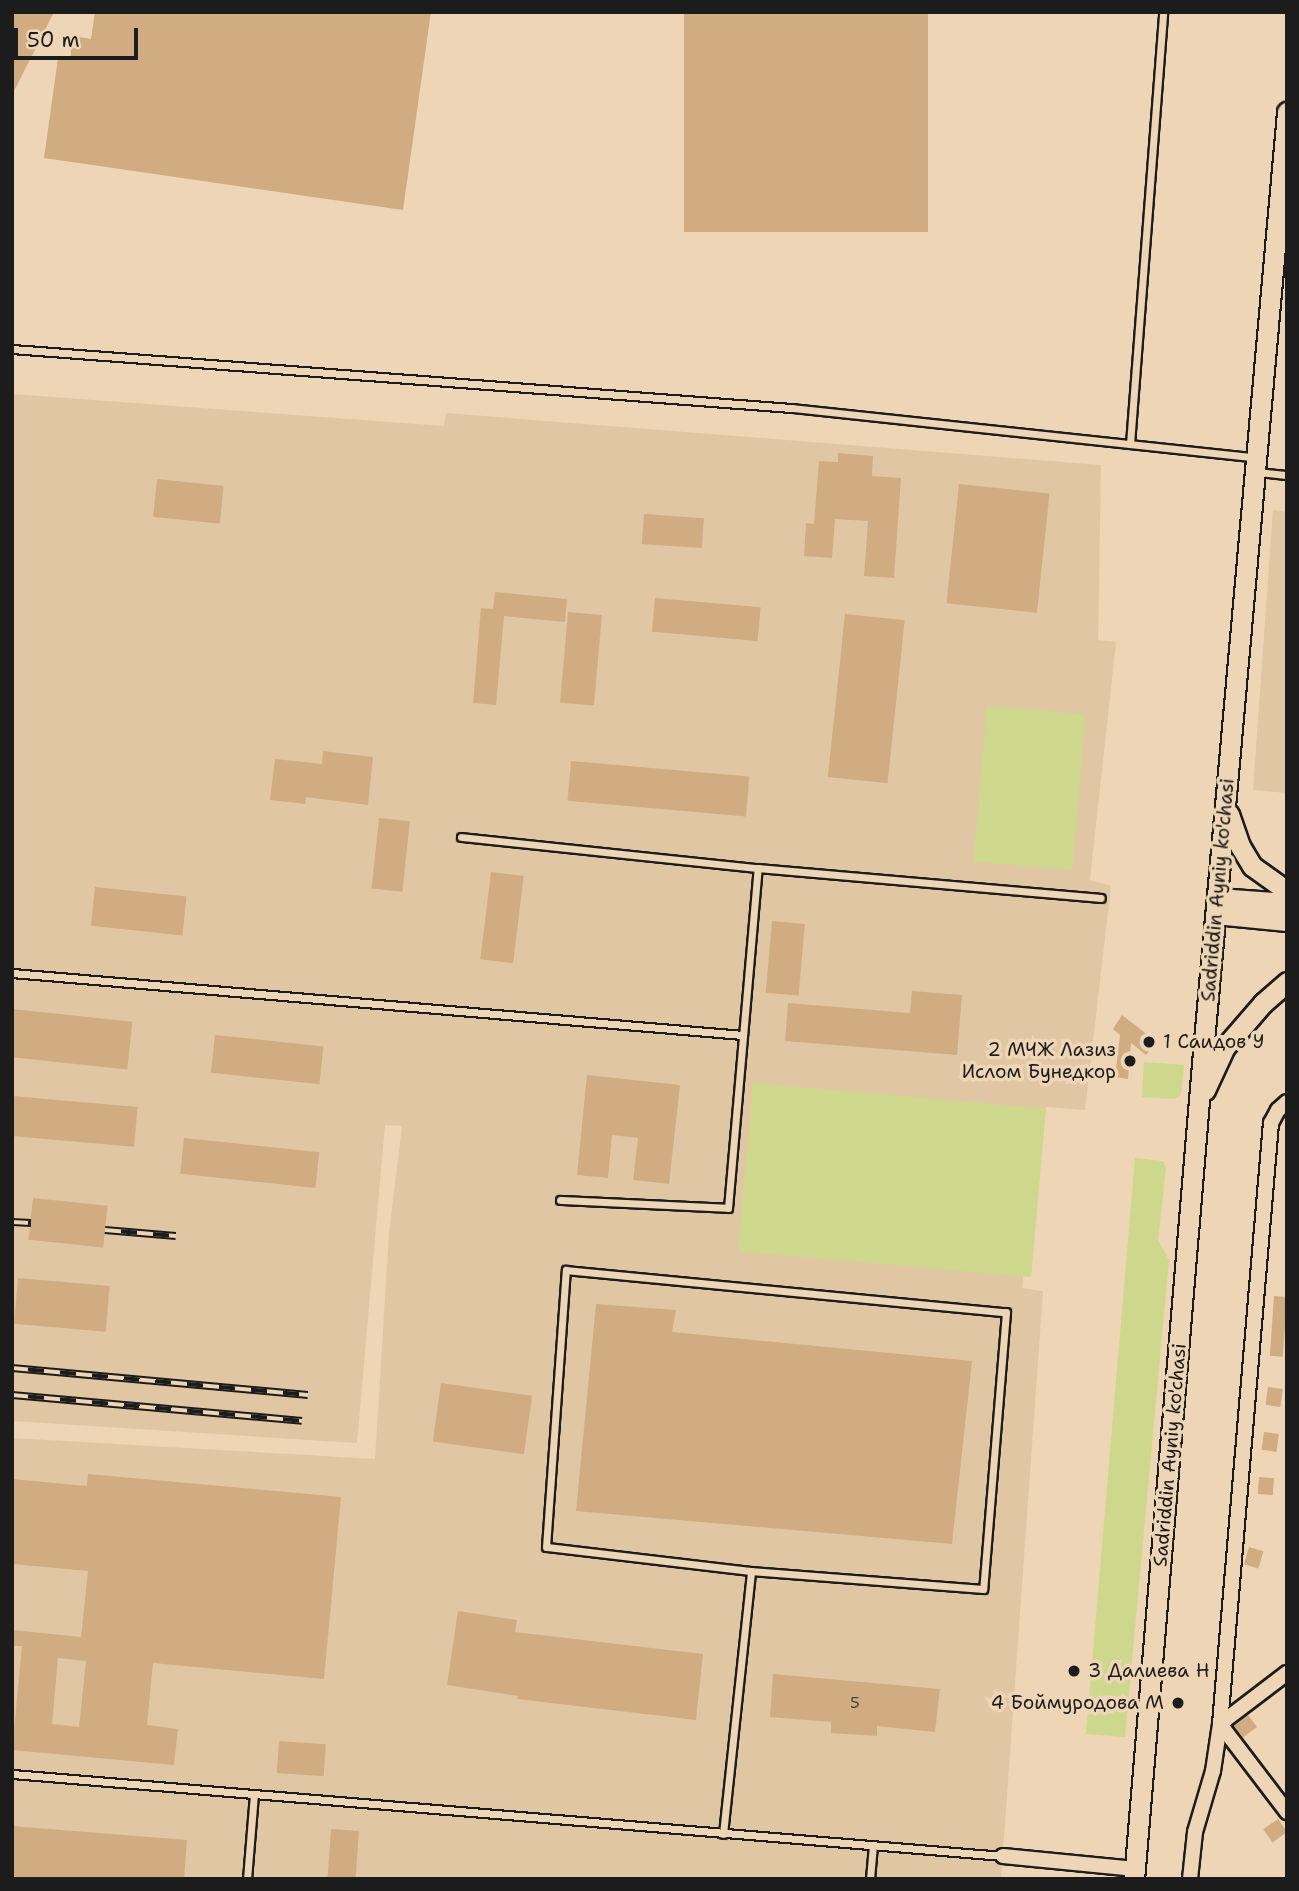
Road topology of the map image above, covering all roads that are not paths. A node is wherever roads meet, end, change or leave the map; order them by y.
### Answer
1 (1163, 12) edge
2 (1287, 112) edge
3 (12, 349) edge
4 (1130, 444) junction
5 (1254, 464) junction
6 (1287, 475) edge
7 (1226, 805) junction
8 (461, 837) dead end
9 (758, 868) junction
10 (1287, 891) edge
11 (1101, 898) dead end
12 (1287, 903) edge
13 (1217, 906) junction
14 (1287, 921) edge
15 (12, 973) edge
16 (1287, 982) edge
17 (743, 1035) junction
18 (1200, 1101) junction
19 (1287, 1102) edge
20 (560, 1200) dead end
21 (751, 1571) junction
22 (1287, 1673) edge
23 (1220, 1724) junction
24 (12, 1774) edge
25 (254, 1794) junction
26 (1287, 1812) edge
27 (723, 1834) junction
28 (873, 1846) junction
29 (1003, 1856) joint
30 (1135, 1874) edge
31 (247, 1879) edge
32 (870, 1879) edge
33 (1189, 1879) edge

1 - 4 lane
2 - 5 street, Sadriddin Ayniy ko'chasi
3 - 4 lane
4 - 5 lane
5 - 6 lane
5 - 7 street, Sadriddin Ayniy ko'chasi
7 - 10 street
7 - 13 street, Sadriddin Ayniy ko'chasi
8 - 9 lane
9 - 11 lane
9 - 17 lane
12 - 13 street
13 - 14 street
13 - 18 street, Sadriddin Ayniy ko'chasi
15 - 17 lane
16 - 18 street
17 - 20 lane
18 - 30 street, Sadriddin Ayniy ko'chasi
19 - 23 street
21 - 21 lane
21 - 27 lane
22 - 23 street
23 - 26 street
23 - 33 street
24 - 25 lane
25 - 27 lane
25 - 31 lane
27 - 28 lane
28 - 29 lane
28 - 32 lane
29 - 30 street

